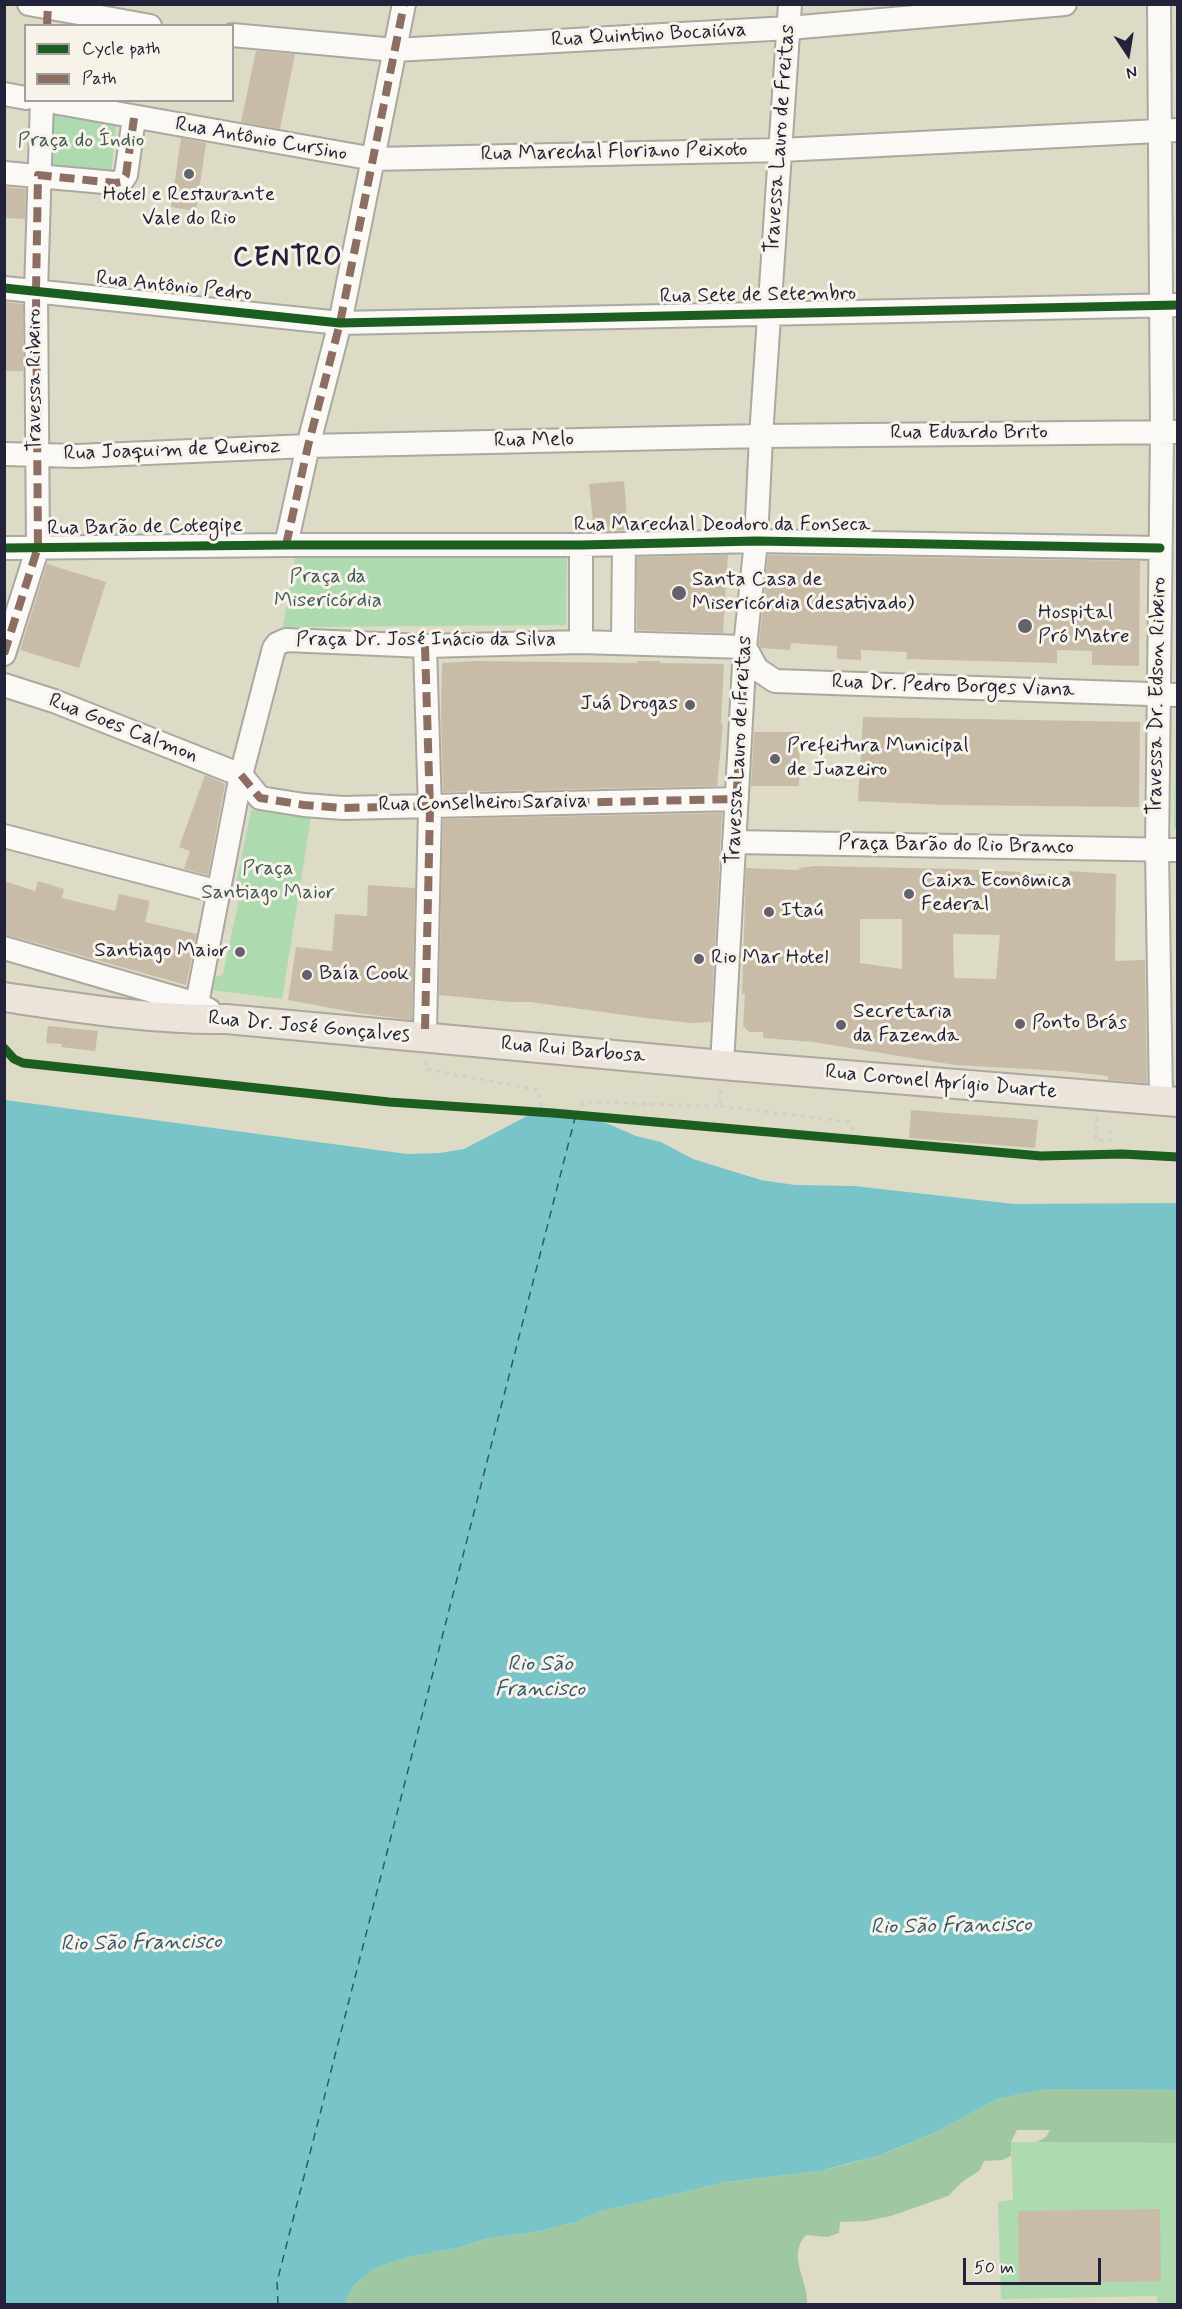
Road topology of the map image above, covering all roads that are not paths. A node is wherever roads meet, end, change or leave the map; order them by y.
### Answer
1 (404, 4) edge
2 (790, 4) edge
3 (1065, 4) edge
4 (1159, 4) edge
5 (43, 10) edge
6 (137, 24) edge
7 (789, 28) junction
8 (234, 35) edge
9 (395, 50) junction
10 (4, 94) edge
11 (24, 98) edge
12 (42, 102) edge
13 (52, 102) edge
14 (134, 118) junction
15 (1169, 130) edge
16 (780, 150) junction
17 (374, 159) junction
18 (4, 173) edge
19 (38, 175) junction
20 (4, 288) edge
21 (36, 291) junction
22 (1169, 306) edge
23 (770, 314) junction
24 (340, 323) junction
25 (1170, 433) edge
26 (761, 436) junction
27 (308, 446) junction
28 (4, 454) edge
29 (36, 455) junction
30 (756, 541) junction
31 (624, 544) junction
32 (286, 545) junction
33 (581, 545) junction
34 (4, 548) edge
35 (38, 548) junction
36 (1160, 548) junction
37 (580, 642) junction
38 (623, 643) junction
39 (425, 646) junction
40 (745, 647) junction
41 (4, 654) edge
42 (4, 685) edge
43 (1168, 695) edge
44 (241, 775) junction
45 (737, 799) junction
46 (430, 804) junction
47 (4, 836) edge
48 (734, 842) junction
49 (1167, 850) edge
50 (219, 892) junction
51 (4, 948) edge
52 (4, 997) edge
53 (195, 1012) junction
54 (425, 1033) junction
55 (722, 1065) junction
56 (1169, 1101) edge

1 - 9 street
2 - 7 street, Travessa Lauro de Freitas
3 - 7 street, Rua Quintino Bocaiúva
4 - 15 street, Travessa Dr. Edson Ribeiro
5 - 6 street
7 - 9 street, Rua Quintino Bocaiúva
7 - 16 street, Travessa Lauro de Freitas
8 - 9 street, Rua Quintino Bocaiúva
9 - 17 street
10 - 11 street
12 - 19 street, Travessa Ribeiro
13 - 14 street, Rua Antônio Cursino
14 - 17 street, Rua Antônio Cursino
14 - 19 street
15 - 16 street, Rua Marechal Floriano Peixoto
15 - 22 street, Travessa Dr. Edson Ribeiro
16 - 17 street, Rua Marechal Floriano Peixoto
16 - 23 street, Travessa Lauro de Freitas
17 - 24 street
18 - 19 street
19 - 21 street, Travessa Ribeiro
20 - 21 street, Rua Antônio Pedro
21 - 24 street, Rua Antônio Pedro
21 - 29 street, Travessa Ribeiro
22 - 23 street, Rua Sete de Setembro
22 - 25 street, Travessa Dr. Edson Ribeiro
23 - 24 street, Rua Sete de Setembro
23 - 26 street, Travessa Lauro de Freitas
24 - 27 street
25 - 26 street, Rua Eduardo Brito
25 - 36 street, Travessa Dr. Edson Ribeiro
26 - 27 street, Rua Melo
26 - 30 street, Travessa Lauro de Freitas
27 - 29 street, Rua Joaquim de Queiroz
27 - 32 street
28 - 29 street, Rua Joaquim de Queiroz
29 - 35 street, Travessa Ribeiro
30 - 31 street, Rua Marechal Deodoro da Fonseca
30 - 36 street, Rua Marechal Deodoro da Fonseca
30 - 40 street, Travessa Lauro de Freitas
31 - 33 street, Rua Marechal Deodoro da Fonseca
31 - 38 street
32 - 33 street, Rua Marechal Deodoro da Fonseca
32 - 35 street, Rua Barão de Cotegipe
33 - 37 street, Praça Dr. José Inácio da Silva
34 - 35 street, Rua Barão de Cotegipe
35 - 41 street, Travessa Ribeiro
36 - 43 street, Travessa Dr. Edson Ribeiro
37 - 38 street, Praça Dr. José Inácio da Silva
37 - 39 street, Praça Dr. José Inácio da Silva
38 - 40 street, Praça Dr. José Inácio da Silva
39 - 44 street, Praça Dr. José Inácio da Silva
39 - 46 street
40 - 43 street, Rua Dr. Pedro Borges Viana
40 - 45 street, Travessa Lauro de Freitas
42 - 44 street, Rua Goes Calmon
43 - 49 street, Travessa Dr. Edson Ribeiro
44 - 46 street, Rua Conselheiro Saraiva
44 - 50 street
45 - 46 street, Rua Conselheiro Saraiva
45 - 48 street, Travessa Lauro de Freitas
46 - 54 street
47 - 50 street
48 - 49 street, Praça Barão do Rio Branco
48 - 55 street, Travessa Lauro de Freitas
49 - 56 street, Travessa Dr. Edson Ribeiro
50 - 53 street
51 - 53 street
52 - 53 main road, Rua Dr. José Gonçalves
53 - 54 main road, Rua Dr. José Gonçalves
54 - 55 main road, Rua Rui Barbosa
55 - 56 main road, Rua Coronel Aprígio Duarte

